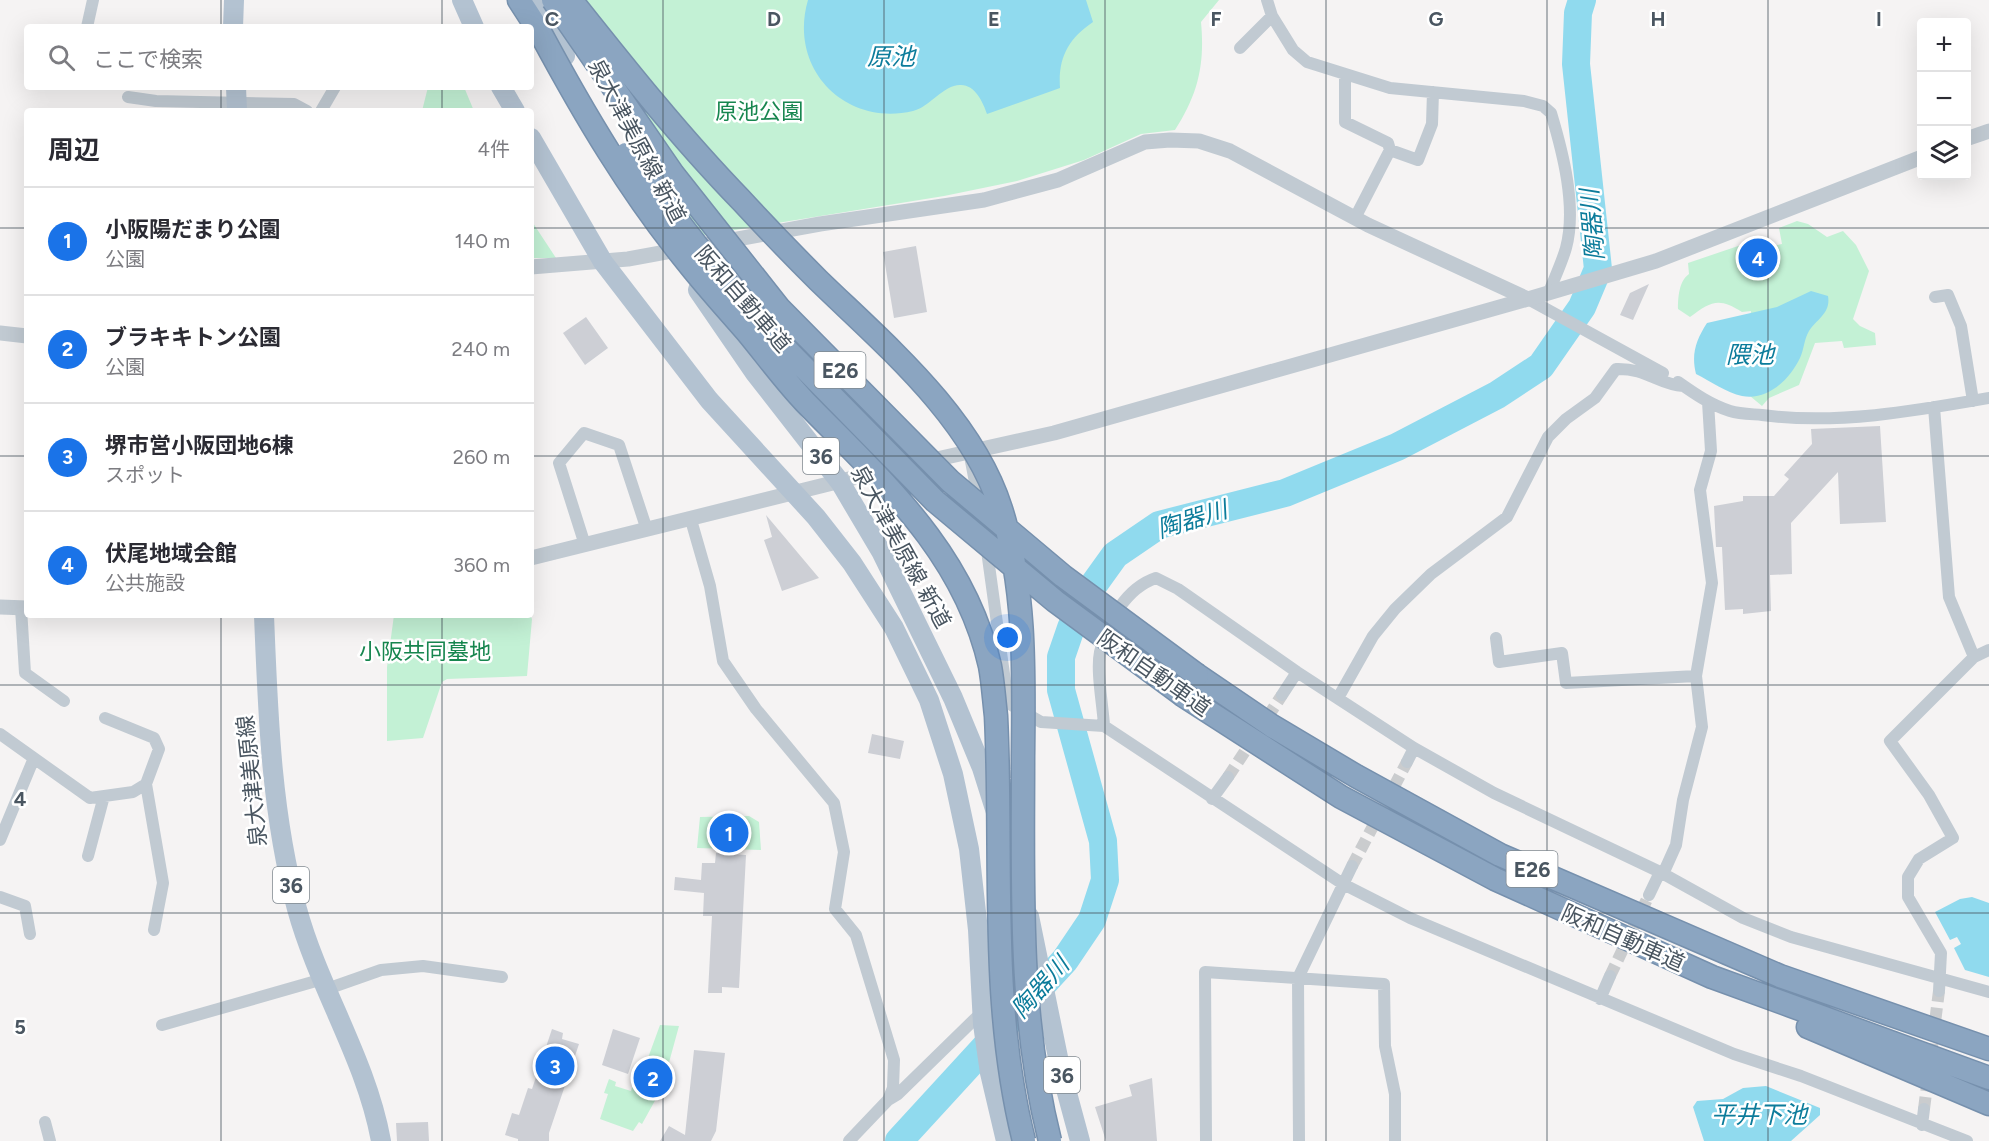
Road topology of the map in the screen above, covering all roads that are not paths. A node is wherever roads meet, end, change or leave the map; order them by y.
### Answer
1 (93, 0) edge
2 (234, 0) edge
3 (462, 0) edge
4 (519, 0) edge
5 (541, 0) edge
6 (553, 0) edge
7 (571, 0) edge
8 (1267, 0) edge
9 (1272, 16) junction
10 (88, 24) edge
11 (234, 24) edge
12 (473, 24) edge
13 (534, 24) edge
14 (534, 24) edge
15 (540, 34) junction
16 (1240, 48) dead end
17 (1345, 74) junction
18 (333, 90) edge
19 (503, 90) edge
20 (1433, 92) junction
21 (128, 97) dead end
22 (236, 101) edge
23 (301, 108) edge
24 (323, 108) edge
25 (513, 108) edge
26 (1989, 131) edge
27 (1971, 138) edge
28 (534, 143) edge
29 (1390, 150) junction
30 (1917, 159) edge
31 (1355, 218) junction
32 (669, 252) junction
33 (603, 262) junction
34 (534, 267) edge
35 (1549, 291) junction
36 (1935, 297) dead end
37 (1528, 298) junction
38 (0, 333) edge
39 (24, 336) edge
40 (1683, 386) junction
41 (1989, 398) edge
42 (1973, 401) junction
43 (1708, 402) junction
44 (1934, 407) junction
45 (969, 451) junction
46 (840, 482) junction
47 (795, 494) junction
48 (691, 520) junction
49 (648, 530) junction
50 (585, 545) junction
51 (534, 557) edge
52 (0, 607) edge
53 (24, 608) edge
54 (24, 618) edge
55 (264, 618) edge
56 (1496, 638) dead end
57 (1989, 650) edge
58 (1974, 657) junction
59 (1297, 672) junction
60 (1696, 676) junction
61 (1282, 695) tunnel mouth
62 (1338, 698) junction
63 (64, 701) dead end
64 (105, 718) dead end
65 (1104, 726) junction
66 (0, 734) edge
67 (1414, 748) junction
68 (34, 758) junction
69 (1407, 762) tunnel mouth
70 (1228, 777) tunnel mouth
71 (146, 784) junction
72 (104, 796) junction
73 (1212, 800) junction
74 (0, 840) edge
75 (88, 856) dead end
76 (1352, 866) tunnel mouth
77 (1662, 873) junction
78 (1343, 884) junction
79 (1649, 895) tunnel mouth
80 (0, 897) edge
81 (154, 930) dead end
82 (30, 934) dead end
83 (1610, 976) tunnel mouth
84 (502, 977) dead end
85 (1712, 977) junction
86 (1298, 978) junction
87 (1940, 978) junction
88 (325, 984) junction
89 (1939, 991) tunnel mouth
90 (1989, 992) edge
91 (1600, 999) junction
92 (1892, 1014) junction
93 (983, 1018) junction
94 (162, 1025) dead end
95 (1989, 1042) edge
96 (1989, 1049) edge
97 (1989, 1078) edge
98 (888, 1100) junction
99 (1989, 1104) edge
100 (1924, 1109) tunnel mouth
101 (45, 1122) dead end
102 (1922, 1125) junction
103 (50, 1141) edge
104 (381, 1141) edge
105 (849, 1141) edge
106 (1006, 1141) edge
107 (1024, 1141) edge
108 (1050, 1141) edge
109 (1080, 1141) edge
110 (1206, 1141) edge
111 (1299, 1141) edge
112 (1395, 1141) edge
113 (1967, 1141) edge

1 - 10 street
2 - 11 main road
3 - 12 main road
4 - 14 highway, 阪和自動車道 / E26
5 - 32 main road, 泉大津美原線 新道 / 36
6 - 92 highway, 阪和自動車道 / E26, bridge
7 - 108 highway, bridge
8 - 9 street
9 - 16 street
9 - 17 street
13 - 15 highway, 阪和自動車道 / E26
15 - 85 highway, 阪和自動車道 / E26, bridge
15 - 107 highway, bridge
17 - 20 street
17 - 29 street
18 - 24 street
19 - 25 main road
20 - 29 street
20 - 35 street
21 - 22 street
22 - 23 street
26 - 27 street
28 - 33 main road, 泉大津美原線 新道 / 36
29 - 31 street
30 - 35 street
31 - 32 street
31 - 37 street
32 - 33 street
32 - 46 main road, 泉大津美原線 新道 / 36
33 - 34 street
33 - 47 main road, 泉大津美原線 新道 / 36
35 - 37 street
36 - 42 street
37 - 40 street
37 - 45 street
38 - 39 street
40 - 43 street
40 - 62 street
41 - 42 street
42 - 44 street
43 - 44 street
43 - 60 street
44 - 58 street
45 - 46 street
45 - 65 street
46 - 47 street
46 - 109 main road, 泉大津美原線 新道 / 36
47 - 48 street
47 - 93 main road, 泉大津美原線 新道 / 36
48 - 49 street
48 - 98 street
49 - 50 street
49 - 50 street
50 - 51 street
52 - 53 street
54 - 63 street
55 - 88 main road, 泉大津美原線 / 36
56 - 60 street
57 - 58 street
58 - 87 street
59 - 61 street
59 - 62 street
59 - 65 street
60 - 77 street
62 - 67 street
64 - 71 street
65 - 73 street
66 - 68 street
67 - 69 street
67 - 77 street
68 - 72 street
68 - 74 street
70 - 73 street
71 - 72 street
71 - 81 street
72 - 75 street
73 - 78 street
76 - 78 street
77 - 79 street
77 - 87 street
78 - 86 street
78 - 91 street
80 - 82 street
83 - 91 street
84 - 88 street
85 - 97 highway, 阪和自動車道 / E26
85 - 99 highway
86 - 110 street
86 - 111 street
86 - 112 street
87 - 89 street
87 - 90 street
88 - 94 street
88 - 104 main road, 泉大津美原線 / 36
91 - 102 street
92 - 95 highway
92 - 96 highway, 阪和自動車道 / E26
93 - 98 street
93 - 106 main road, 泉大津美原線 新道 / 36
98 - 105 street
100 - 102 street
101 - 103 street
102 - 113 street

